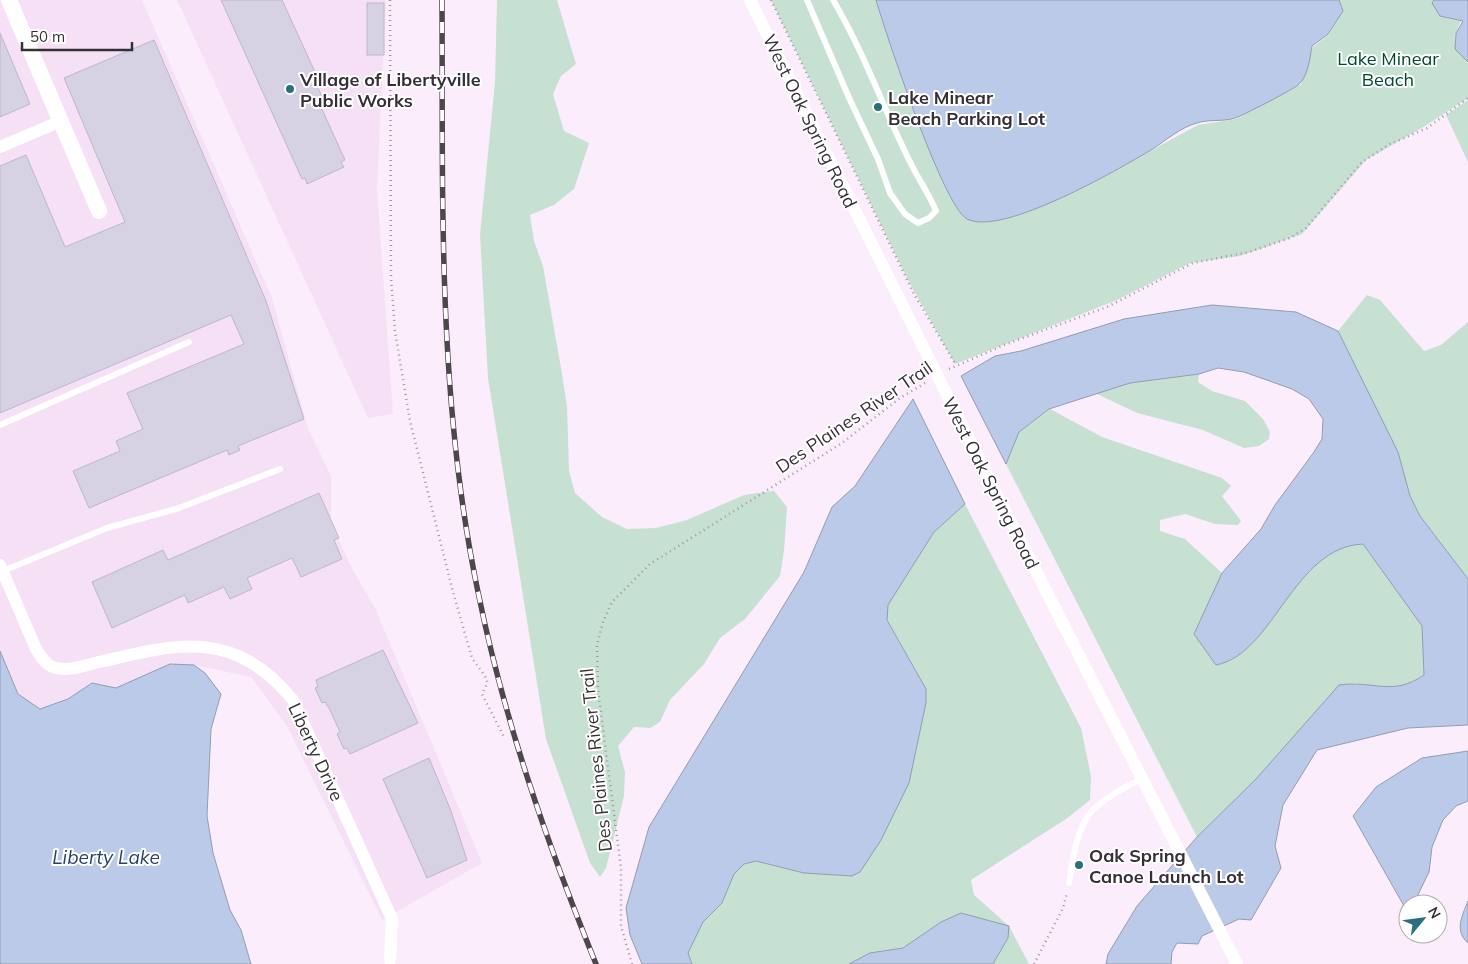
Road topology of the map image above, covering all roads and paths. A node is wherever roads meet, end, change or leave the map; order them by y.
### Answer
1 (10, 0) edge
2 (390, 0) edge
3 (750, 0) edge
4 (771, 0) edge
5 (807, 0) edge
6 (833, 0) edge
7 (1468, 98) edge
8 (61, 121) junction
9 (0, 148) edge
10 (99, 211) dead end
11 (189, 342) dead end
12 (956, 366) junction
13 (937, 376) junction
14 (0, 424) edge
15 (280, 469) dead end
16 (1, 568) edge
17 (506, 739) dead end
18 (1143, 778) junction
19 (1069, 883) joint
20 (390, 960) dead end
21 (632, 964) edge
22 (1034, 964) edge
23 (1238, 964) edge

1 - 8 street
2 - 17 path
3 - 13 street, West Oak Spring Road
4 - 12 path
5 - 6 lane
7 - 12 path, Des Plaines River Trail
8 - 9 street
8 - 10 street
11 - 14 lane
12 - 13 path, Des Plaines River Trail
13 - 18 street, West Oak Spring Road
13 - 21 path, Des Plaines River Trail
15 - 16 lane
16 - 20 street, Liberty Drive
18 - 19 lane
18 - 23 street, West Oak Spring Road
19 - 22 path

